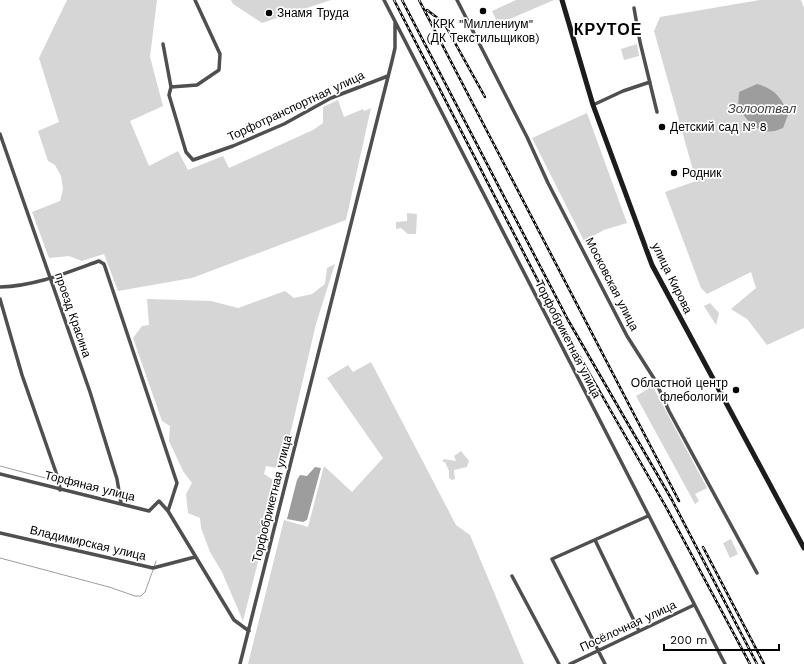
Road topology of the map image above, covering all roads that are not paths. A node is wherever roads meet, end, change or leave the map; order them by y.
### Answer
1 (195, 0) edge
2 (384, 0) edge
3 (457, 0) edge
4 (562, 0) edge
5 (634, 8) dead end
6 (394, 22) junction
7 (163, 44) dead end
8 (388, 76) junction
9 (650, 82) junction
10 (171, 87) junction
11 (592, 105) junction
12 (657, 112) dead end
13 (0, 134) edge
14 (50, 278) junction
15 (0, 288) edge
16 (0, 299) edge
17 (0, 474) edge
18 (60, 490) junction
19 (121, 504) junction
20 (168, 511) junction
21 (648, 516) junction
22 (0, 533) edge
23 (595, 540) junction
24 (804, 548) edge
25 (195, 558) junction
26 (757, 573) dead end
27 (512, 576) dead end
28 (694, 606) junction
29 (249, 631) junction
30 (640, 631) junction
31 (598, 650) junction
32 (240, 664) edge
33 (559, 664) edge
34 (570, 664) edge
35 (605, 664) edge
36 (725, 664) edge

1 - 10 street
2 - 6 street, Торфобрикетная улица
3 - 26 street, Московская улица
4 - 11 street, улица Кирова
5 - 9 street
6 - 8 street, Торфобрикетная улица
6 - 21 street, Торфобрикетная улица
7 - 10 street, Торфотранспортная улица
8 - 10 street, Торфотранспортная улица
8 - 29 street, Торфобрикетная улица
9 - 11 street
9 - 12 street
11 - 24 street, улица Кирова
13 - 14 street, проезд Красина
14 - 15 street
14 - 19 street, проезд Красина
14 - 20 street
16 - 18 street
17 - 18 street, Торфяная улица
18 - 19 street, Торфяная улица
19 - 20 street, Торфяная улица
20 - 25 street
21 - 23 street
21 - 28 street, Торфобрикетная улица
22 - 25 street, Владимирская улица
23 - 30 street
23 - 31 street
25 - 29 street
27 - 33 street
28 - 30 street, Посёлочная улица
28 - 36 street, Торфобрикетная улица
29 - 32 street, Торфобрикетная улица
30 - 31 street, Посёлочная улица
31 - 34 street, Посёлочная улица
31 - 35 street

